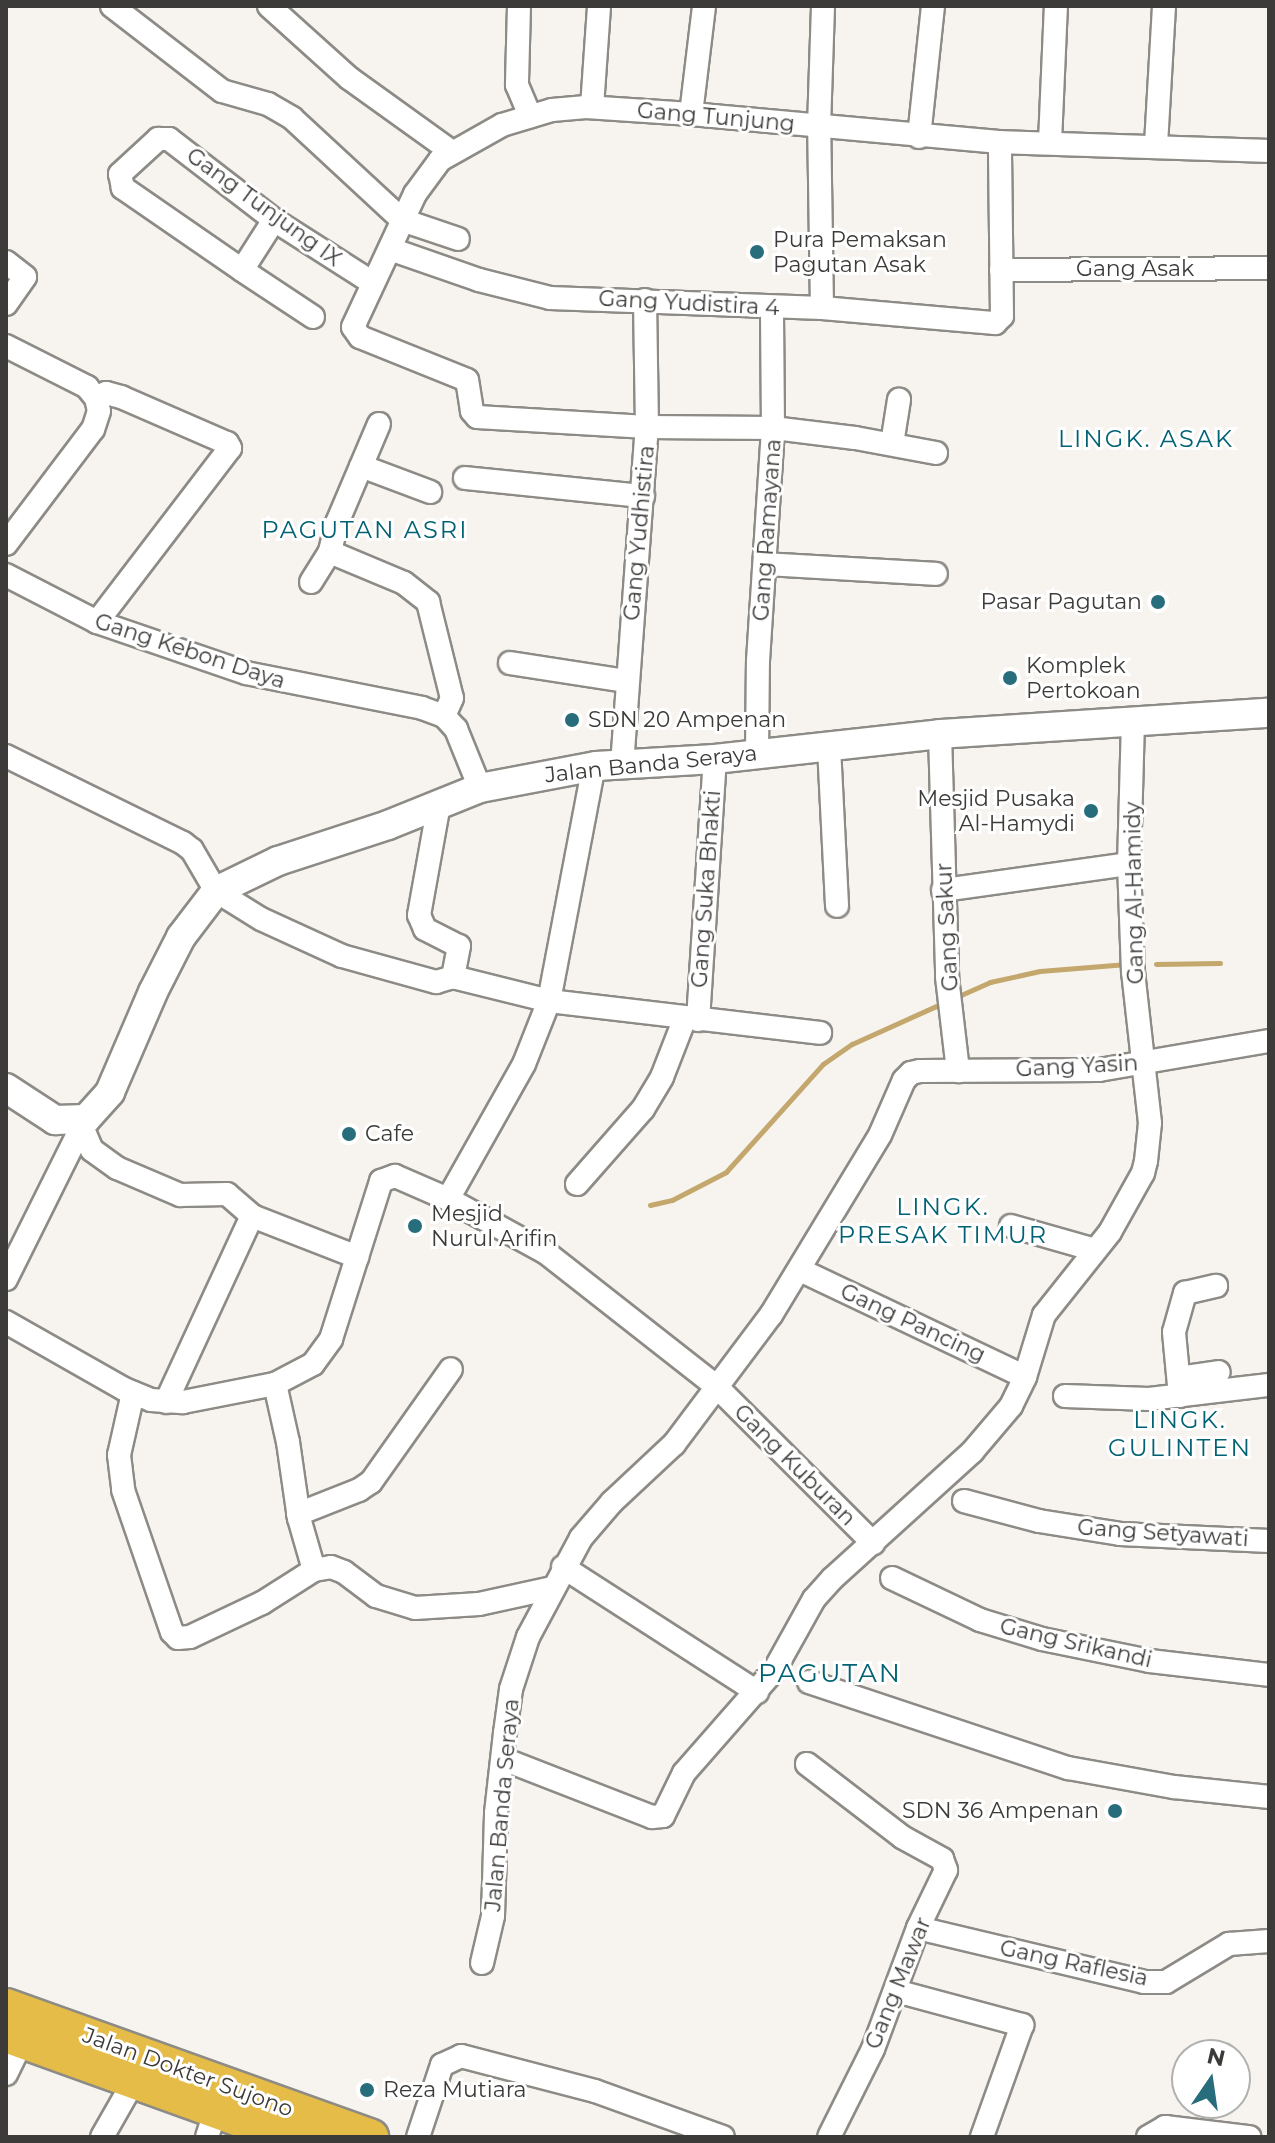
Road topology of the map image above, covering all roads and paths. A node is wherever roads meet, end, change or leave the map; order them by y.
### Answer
1 (112, 6) edge
2 (269, 6) edge
3 (519, 6) edge
4 (599, 6) edge
5 (704, 6) edge
6 (823, 6) edge
7 (933, 6) edge
8 (1056, 6) edge
9 (1164, 6) edge
10 (592, 107) junction
11 (691, 114) junction
12 (530, 116) junction
13 (819, 127) junction
14 (919, 137) junction
15 (1000, 142) junction
16 (1050, 142) junction
17 (1156, 145) junction
18 (1269, 151) edge
19 (452, 152) junction
20 (274, 220) junction
21 (402, 220) junction
22 (458, 239) dead end
23 (390, 249) junction
24 (6, 262) edge
25 (1269, 268) edge
26 (242, 270) junction
27 (1001, 270) junction
28 (370, 289) junction
29 (645, 300) junction
30 (6, 304) edge
31 (772, 307) junction
32 (822, 308) junction
33 (313, 317) dead end
34 (6, 346) edge
35 (96, 398) junction
36 (899, 400) dead end
37 (379, 424) dead end
38 (647, 427) junction
39 (773, 428) junction
40 (892, 444) junction
41 (936, 453) dead end
42 (361, 466) junction
43 (465, 478) dead end
44 (430, 492) dead end
45 (643, 496) junction
46 (6, 544) edge
47 (330, 552) junction
48 (765, 564) junction
49 (936, 574) dead end
50 (6, 575) edge
51 (311, 582) dead end
52 (97, 622) junction
53 (510, 663) dead end
54 (626, 681) junction
55 (1269, 713) edge
56 (444, 716) junction
57 (1133, 722) junction
58 (940, 734) junction
59 (829, 747) junction
60 (757, 753) junction
61 (6, 756) edge
62 (715, 759) junction
63 (608, 766) junction
64 (480, 788) junction
65 (439, 804) junction
66 (1129, 864) junction
67 (943, 890) junction
68 (216, 891) junction
69 (837, 906) dead end
70 (453, 977) junction
71 (549, 1001) junction
72 (691, 1019) junction
73 (820, 1033) dead end
74 (1269, 1041) edge
75 (1143, 1063) junction
76 (931, 1071) joint
77 (958, 1071) junction
78 (6, 1088) edge
79 (84, 1124) junction
80 (577, 1184) dead end
81 (448, 1199) junction
82 (252, 1216) junction
83 (1011, 1226) dead end
84 (1095, 1250) junction
85 (357, 1257) junction
86 (8, 1268) edge
87 (800, 1270) junction
88 (1216, 1286) dead end
89 (6, 1322) edge
90 (451, 1369) dead end
91 (1219, 1372) dead end
92 (1025, 1377) junction
93 (275, 1384) junction
94 (1269, 1385) edge
95 (717, 1387) junction
96 (1179, 1387) junction
97 (133, 1393) junction
98 (1065, 1396) dead end
99 (166, 1402) junction
100 (964, 1501) dead end
101 (298, 1514) junction
102 (1269, 1541) edge
103 (873, 1543) junction
104 (563, 1567) junction
105 (314, 1570) junction
106 (892, 1578) dead end
107 (552, 1588) junction
108 (1269, 1675) edge
109 (809, 1682) dead end
110 (757, 1692) junction
111 (503, 1759) junction
112 (807, 1764) dead end
113 (1269, 1797) edge
114 (918, 1928) junction
115 (1269, 1941) edge
116 (482, 1963) dead end
117 (896, 1991) junction
118 (6, 2007) edge
119 (14, 2037) edge
120 (6, 2074) edge
121 (134, 2081) junction
122 (255, 2109) junction
123 (212, 2123) edge
124 (676, 2128) edge
125 (102, 2137) edge
126 (292, 2137) edge
127 (370, 2137) edge
128 (418, 2137) edge
129 (723, 2137) edge
130 (829, 2137) edge
131 (982, 2137) edge
132 (1148, 2137) edge
133 (1242, 2137) edge
134 (1249, 2137) edge

1 - 21 street
2 - 19 street
3 - 12 street
4 - 10 street
5 - 11 street
6 - 13 street
7 - 14 street
8 - 16 street
9 - 17 street
10 - 11 street, Gang Tunjung
10 - 12 street, Gang Tunjung
11 - 13 street, Gang Tunjung
12 - 19 street, Gang Tunjung
13 - 14 street, Gang Tunjung
13 - 32 street
14 - 15 street, Gang Tunjung
15 - 16 street, Gang Tunjung
15 - 27 street
16 - 17 street, Gang Tunjung
17 - 18 street, Gang Tunjung
19 - 21 street, Gang Tunjung
20 - 26 street
20 - 26 street, Gang Tunjung IX
20 - 28 street, Gang Tunjung IX
21 - 22 street
21 - 23 street, Gang Tunjung
23 - 28 street, Gang Tunjung
23 - 29 street, Gang Yudistira 4
24 - 30 street
25 - 27 street, Gang Asak
26 - 33 street
27 - 32 street, Gang Yudistira 4
28 - 38 street, Gang Tunjung
29 - 31 street, Gang Yudistira 4
29 - 38 street, Gang Yudhistira
31 - 32 street, Gang Yudistira 4
31 - 39 street, Gang Ramayana
34 - 35 street
35 - 46 street
35 - 52 street
36 - 40 street
37 - 42 street
38 - 39 street
38 - 45 street, Gang Yudhistira
39 - 40 street
39 - 48 street, Gang Ramayana
40 - 41 street
42 - 44 street
42 - 47 street
43 - 45 street
45 - 54 street, Gang Yudhistira
47 - 51 street
47 - 56 street
48 - 49 street
48 - 60 street, Gang Ramayana
50 - 52 street, Gang Kebon Daya
52 - 56 street, Gang Kebon Daya
53 - 54 street
54 - 63 street, Gang Yudhistira
55 - 57 street, Jalan Banda Seraya
56 - 64 street
57 - 58 street, Jalan Banda Seraya
57 - 66 street, Gang Al-Hamidy
58 - 59 street, Jalan Banda Seraya
58 - 67 street, Gang Sakur
59 - 60 street, Jalan Banda Seraya
59 - 69 street
60 - 62 street, Jalan Banda Seraya
61 - 68 street
62 - 63 street, Jalan Banda Seraya
62 - 72 street, Gang Suka Bhakti
63 - 64 street, Jalan Banda Seraya
63 - 71 street, Gang Yudhistira
64 - 65 street, Jalan Banda Seraya
65 - 68 street, Jalan Banda Seraya
65 - 70 street
66 - 67 street
66 - 75 street, Gang Al-Hamidy
67 - 77 street, Gang Sakur
68 - 70 street
68 - 79 street, Jalan Banda Seraya
70 - 71 street
71 - 72 street
71 - 81 street, Gang Yudhistira
72 - 73 street
72 - 80 street, Gang Suka Bhakti
74 - 75 street, Gang Yasin
75 - 77 street, Gang Yasin
75 - 84 street, Gang Al-Hamidy
76 - 77 street, Gang Yasin
76 - 87 street, Jalan Banda Seraya
78 - 79 street
79 - 82 street
79 - 86 street
81 - 85 street, Gang Kuburan
81 - 95 street, Gang Kuburan
82 - 85 street
82 - 99 street
83 - 84 street
84 - 92 street, Gang Al-Hamidy
85 - 93 street
87 - 92 street, Gang Pancing
87 - 95 street, Jalan Banda Seraya
88 - 96 street
89 - 97 street
90 - 101 street
91 - 96 street
92 - 103 street, Gang Al-Hamidy
93 - 99 street
93 - 101 street
94 - 96 street
95 - 103 street, Gang Kuburan
95 - 104 street, Jalan Banda Seraya
96 - 98 street
97 - 99 street
97 - 105 street
100 - 102 street, Gang Setyawati
101 - 105 street
103 - 110 street, Gang Al-Hamidy
104 - 107 street, Jalan Banda Seraya
104 - 110 street
105 - 107 street
106 - 108 street, Gang Srikandi
107 - 111 street, Jalan Banda Seraya
109 - 113 street
110 - 111 street, Gang Al-Hamidy
111 - 116 street, Jalan Banda Seraya
112 - 114 street, Gang Mawar
114 - 115 street, Gang Raflesia
114 - 117 street, Gang Mawar
117 - 130 street, Gang Mawar
117 - 131 street
118 - 122 highway, Jalan Dokter Sujono
119 - 120 street
119 - 121 highway
121 - 123 highway
121 - 125 street
122 - 123 highway
122 - 126 highway
122 - 127 highway, Jalan Dokter Sujono
124 - 128 street
124 - 129 street
132 - 133 street
133 - 134 street

